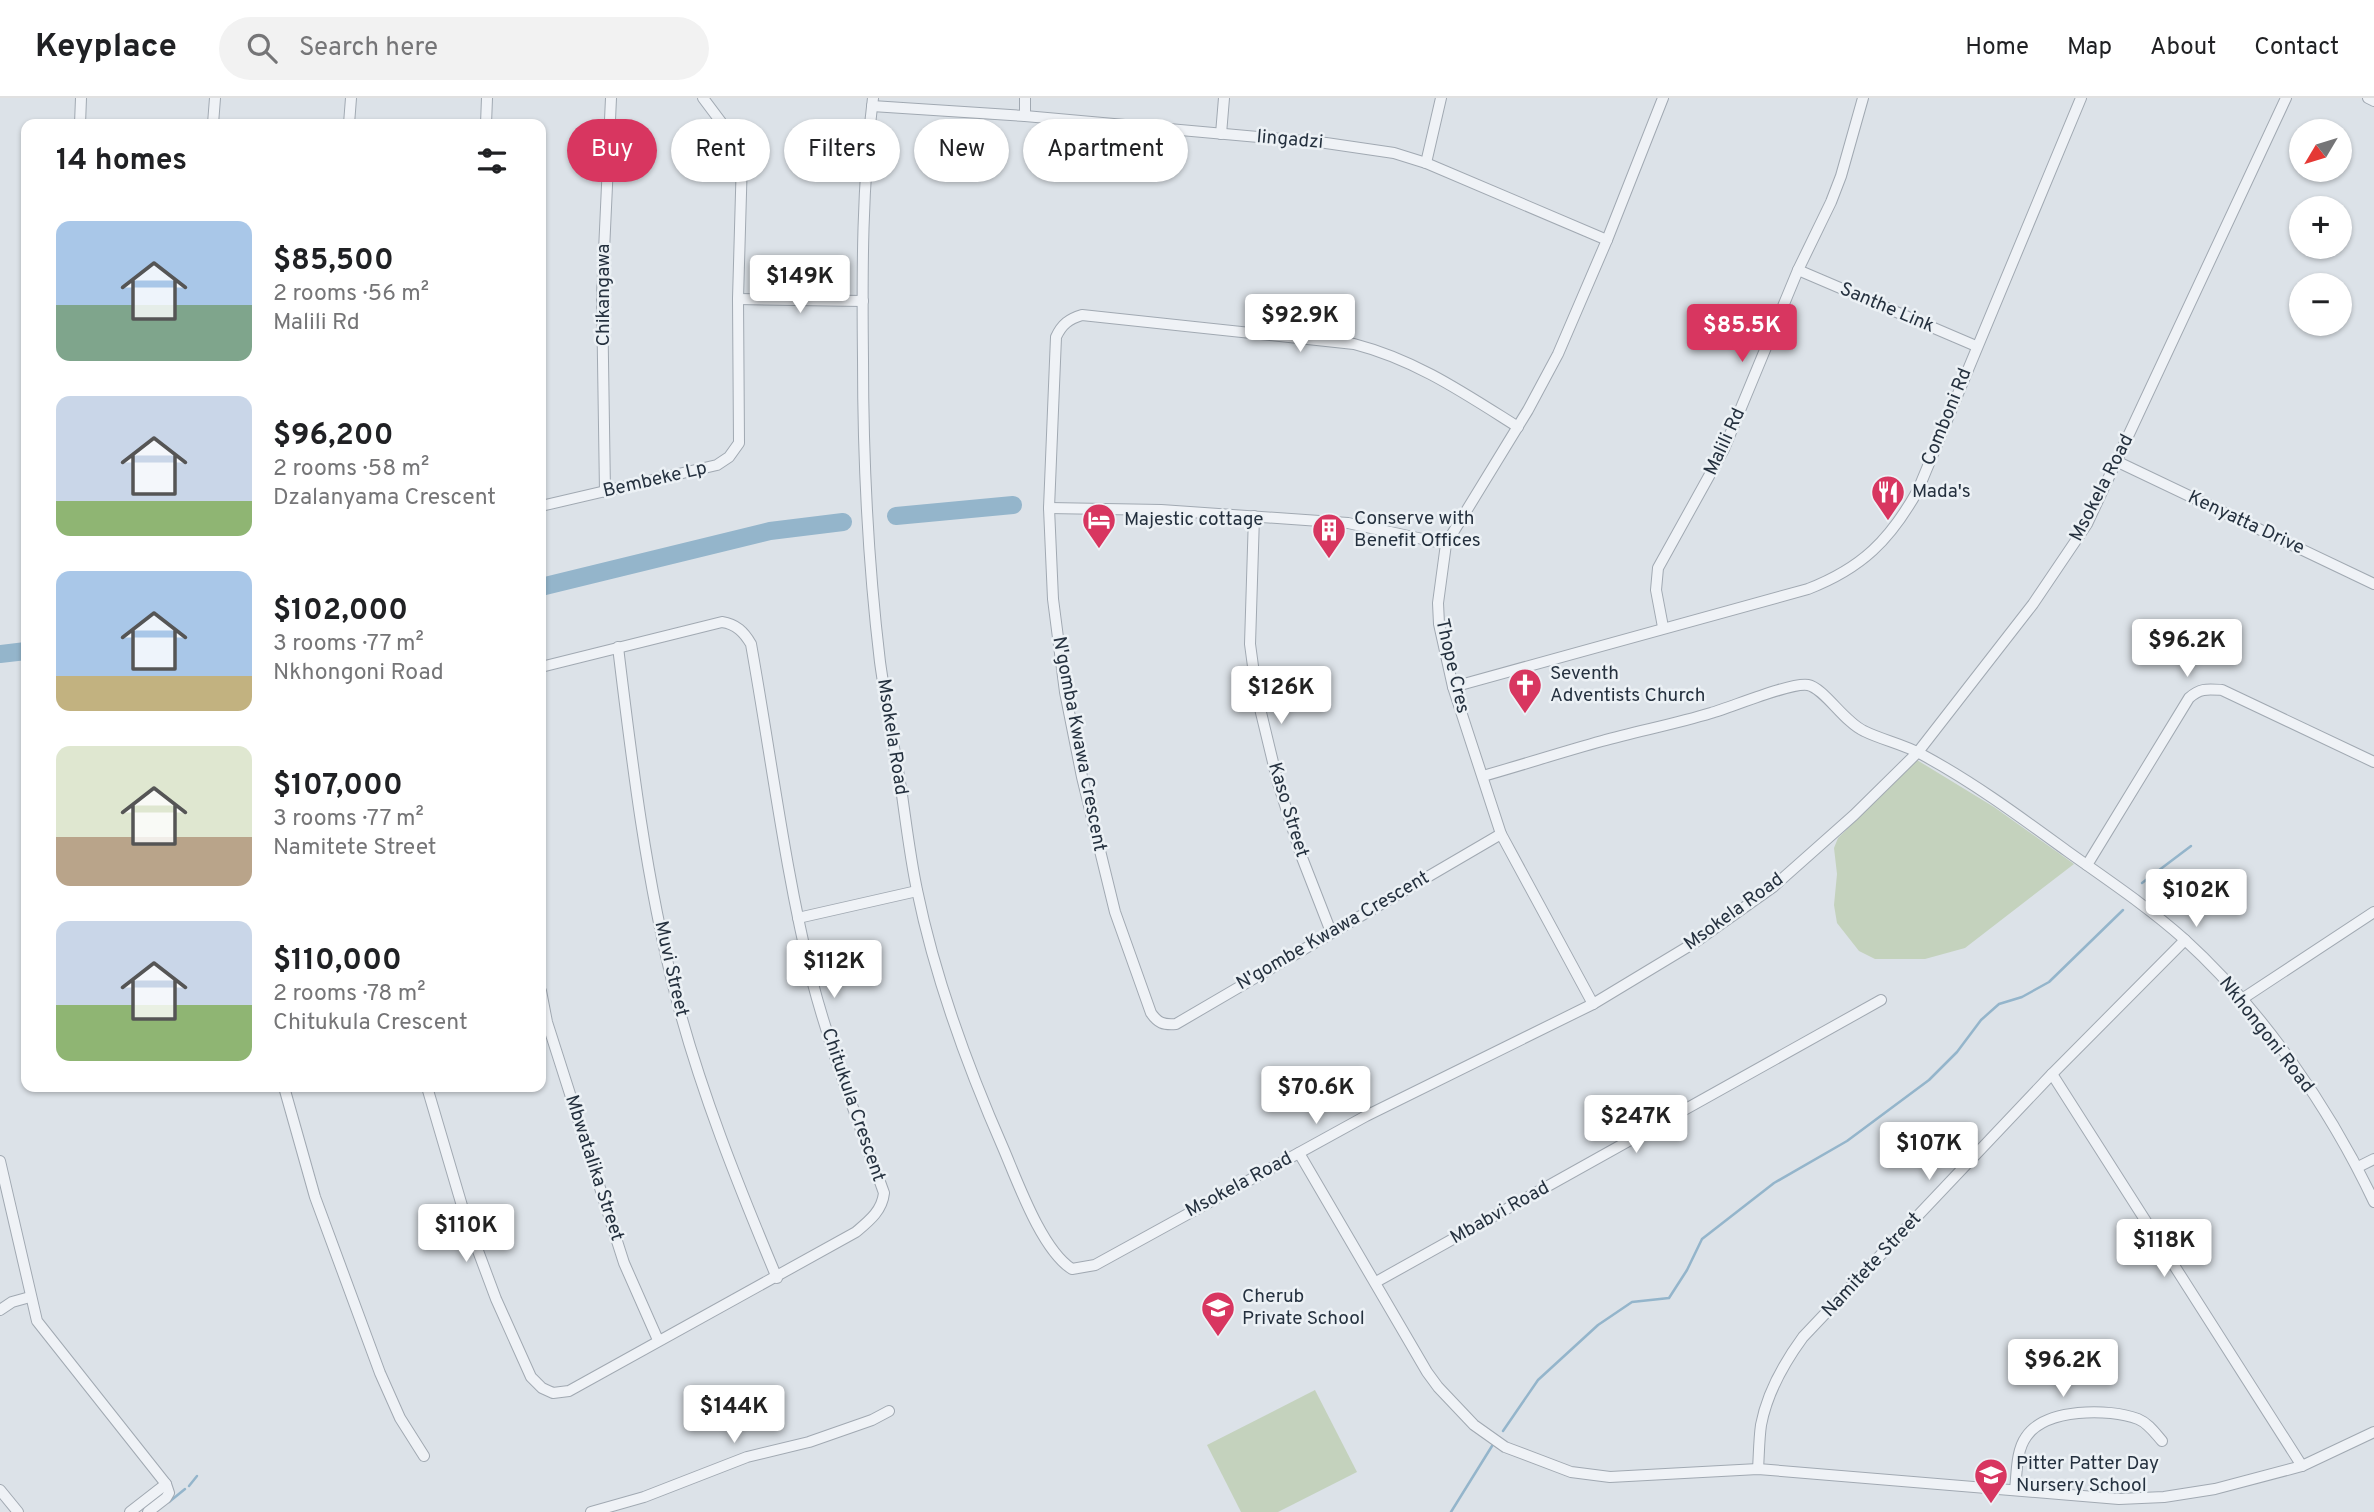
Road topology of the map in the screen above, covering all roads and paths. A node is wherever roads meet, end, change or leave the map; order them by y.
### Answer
1 (81, 98) edge
2 (215, 98) edge
3 (351, 98) edge
4 (487, 98) edge
5 (611, 98) edge
6 (703, 98) edge
7 (1025, 98) edge
8 (1224, 98) edge
9 (1441, 98) edge
10 (1662, 98) edge
11 (1863, 98) edge
12 (2081, 98) edge
13 (2286, 98) edge
14 (2368, 98) edge
15 (2374, 101) edge
16 (873, 102) edge
17 (1025, 116) junction
18 (80, 119) edge
19 (214, 119) edge
20 (349, 119) edge
21 (486, 119) edge
22 (1221, 134) junction
23 (1426, 163) junction
24 (1607, 240) junction
25 (1798, 270) junction
26 (738, 299) junction
27 (863, 301) junction
28 (1976, 346) junction
29 (1518, 427) junction
30 (2118, 462) junction
31 (605, 492) junction
32 (546, 505) edge
33 (1049, 508) junction
34 (1254, 516) junction
35 (1446, 544) junction
36 (2374, 584) edge
37 (1663, 627) junction
38 (618, 647) junction
39 (546, 666) edge
40 (1453, 687) junction
41 (1919, 752) junction
42 (2374, 762) edge
43 (1483, 776) junction
44 (1501, 834) junction
45 (2087, 864) junction
46 (917, 891) junction
47 (2374, 912) edge
48 (797, 918) junction
49 (1331, 932) junction
50 (2185, 940) junction
51 (2242, 999) junction
52 (1881, 1000) dead end
53 (1593, 1004) junction
54 (546, 1017) edge
55 (1165, 1025) joint
56 (2052, 1074) junction
57 (285, 1092) edge
58 (428, 1092) edge
59 (1299, 1153) junction
60 (2374, 1159) edge
61 (0, 1161) edge
62 (2358, 1167) junction
63 (2374, 1202) edge
64 (777, 1278) junction
65 (1376, 1282) junction
66 (30, 1297) junction
67 (0, 1310) edge
68 (659, 1340) junction
69 (889, 1411) dead end
70 (2374, 1433) edge
71 (2162, 1441) dead end
72 (424, 1456) dead end
73 (2302, 1466) junction
74 (1758, 1469) junction
75 (166, 1484) junction
76 (0, 1490) edge
77 (2015, 1490) junction
78 (18, 1512) edge
79 (130, 1512) edge
80 (148, 1512) edge
81 (592, 1512) edge

1 - 18 street
2 - 19 street
3 - 20 street
4 - 21 street
5 - 31 street, Chikangawa
6 - 26 street, Bembeke Lp
7 - 17 street
8 - 22 street
9 - 23 street
10 - 24 street, Thope Cres
11 - 25 street, Malili Rd
12 - 28 street, Comboni Rd
13 - 30 street, Msokela Road
14 - 15 street
16 - 17 street, lingadzi
16 - 27 street, Msokela Road
17 - 22 street, lingadzi
22 - 23 street, lingadzi
23 - 24 street, lingadzi
24 - 29 street, Thope Cres
25 - 28 street, Santhe Link
25 - 37 street, Malili Rd
26 - 27 street
26 - 31 street, Bembeke Lp
27 - 46 street, Msokela Road
28 - 37 street, Comboni Rd
29 - 33 street, N'gomba Kwawa Crescent
29 - 35 street, Thope Cres
30 - 36 street, Kenyatta Drive
30 - 41 street, Msokela Road
31 - 32 street, Bembeke Lp
33 - 34 street
33 - 55 street, N'gomba Kwawa Crescent
34 - 35 street
34 - 49 street, Kaso Street
35 - 40 street, Thope Cres
37 - 40 street, Comboni Rd
38 - 39 street, Chitukula Crescent
38 - 48 street, Chitukula Crescent
38 - 64 street, Muvi Street
40 - 43 street, Thope Cres
41 - 43 street, Nkhongoni Road
41 - 45 street, Nkhongoni Road
41 - 53 street, Msokela Road
42 - 45 street
43 - 44 street, Thope Cres
44 - 49 street, N'gombe Kwawa Crescent
44 - 53 street, Thope Cres
45 - 50 street, Nkhongoni Road
46 - 48 street
46 - 59 street, Msokela Road
47 - 51 street
48 - 64 street, Chitukula Crescent
49 - 55 street, N'gombe Kwawa Crescent
50 - 51 street, Nkhongoni Road
50 - 56 street, Namitete Street
51 - 62 street, Nkhongoni Road
52 - 65 street, Mbabvi Road
53 - 59 street, Msokela Road
54 - 68 street, Mbwatalika Street
56 - 73 street
56 - 74 street, Namitete Street
57 - 72 street
58 - 68 street, Chitukula Crescent
59 - 65 street
60 - 62 street
61 - 66 street
62 - 63 street, Nkhongoni Road
64 - 68 street, Chitukula Crescent
65 - 74 street
66 - 67 street
66 - 75 street
69 - 81 street
70 - 73 street
71 - 77 street
73 - 77 street
74 - 77 street
75 - 79 street
75 - 80 street
76 - 78 street

